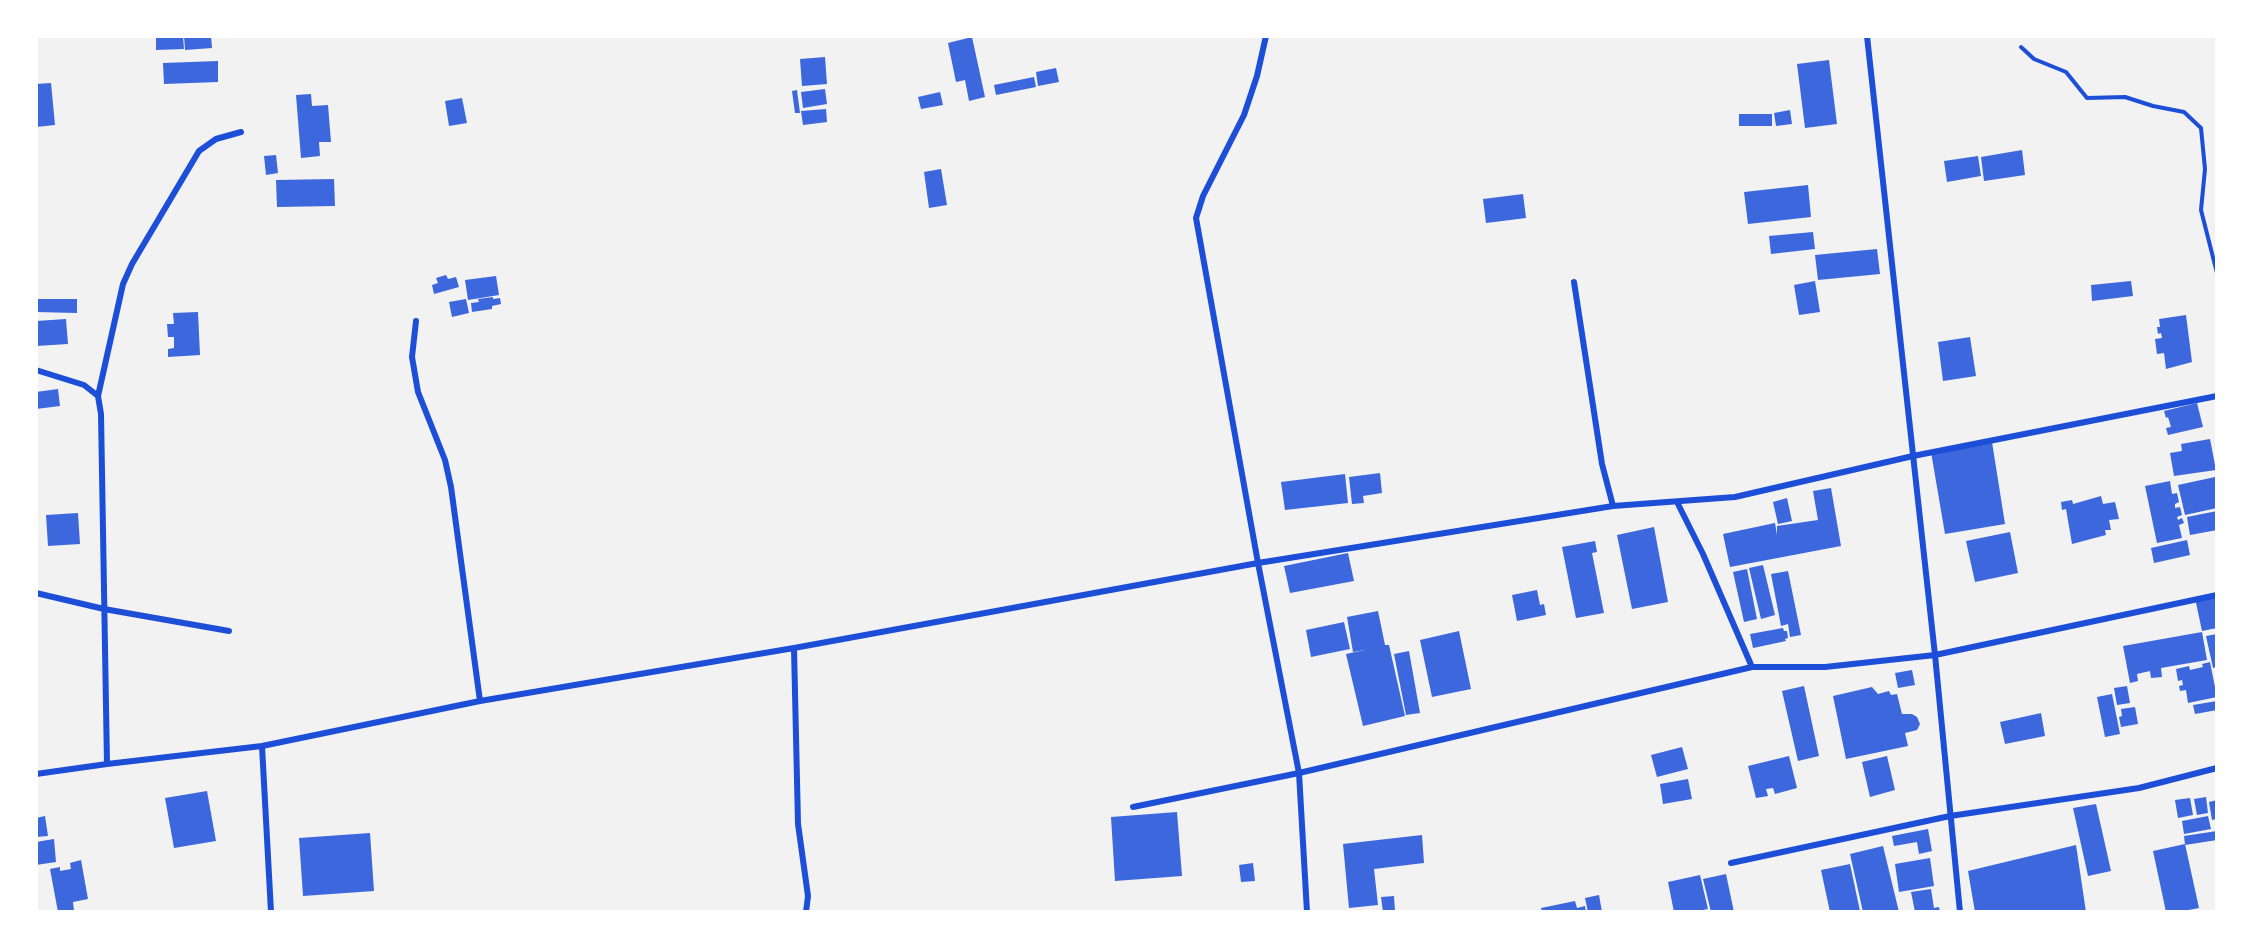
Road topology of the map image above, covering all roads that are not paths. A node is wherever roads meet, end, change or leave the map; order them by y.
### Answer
1 (1266, 36) edge
2 (1867, 36) edge
3 (241, 132) dead end
4 (1574, 282) dead end
5 (416, 321) dead end
6 (36, 370) edge
7 (98, 396) junction
8 (2217, 396) edge
9 (1913, 456) junction
10 (1677, 502) junction
11 (1613, 506) junction
12 (1258, 563) junction
13 (36, 593) edge
14 (2217, 595) edge
15 (105, 609) junction
16 (229, 631) dead end
17 (794, 648) junction
18 (1935, 656) junction
19 (1752, 667) junction
20 (480, 702) junction
21 (261, 746) junction
22 (107, 764) junction
23 (2217, 768) edge
24 (1299, 773) junction
25 (36, 774) edge
26 (1133, 807) dead end
27 (1950, 816) junction
28 (1731, 863) dead end
29 (271, 912) edge
30 (806, 912) edge
31 (1307, 912) edge
32 (1960, 912) edge

1 - 12 street
2 - 9 street
3 - 7 street
4 - 11 street
5 - 20 street
6 - 7 street
7 - 15 street
8 - 9 street
9 - 10 street
9 - 18 street
10 - 11 street
10 - 19 street
11 - 12 street
12 - 17 street
12 - 24 street
13 - 15 street
14 - 18 street
15 - 16 street
15 - 22 street
17 - 20 street
17 - 30 street
18 - 19 street
18 - 27 street
19 - 24 street
20 - 21 street
21 - 22 street
21 - 29 street
22 - 25 street
23 - 27 street
24 - 26 street
24 - 31 street
27 - 28 street
27 - 32 street

